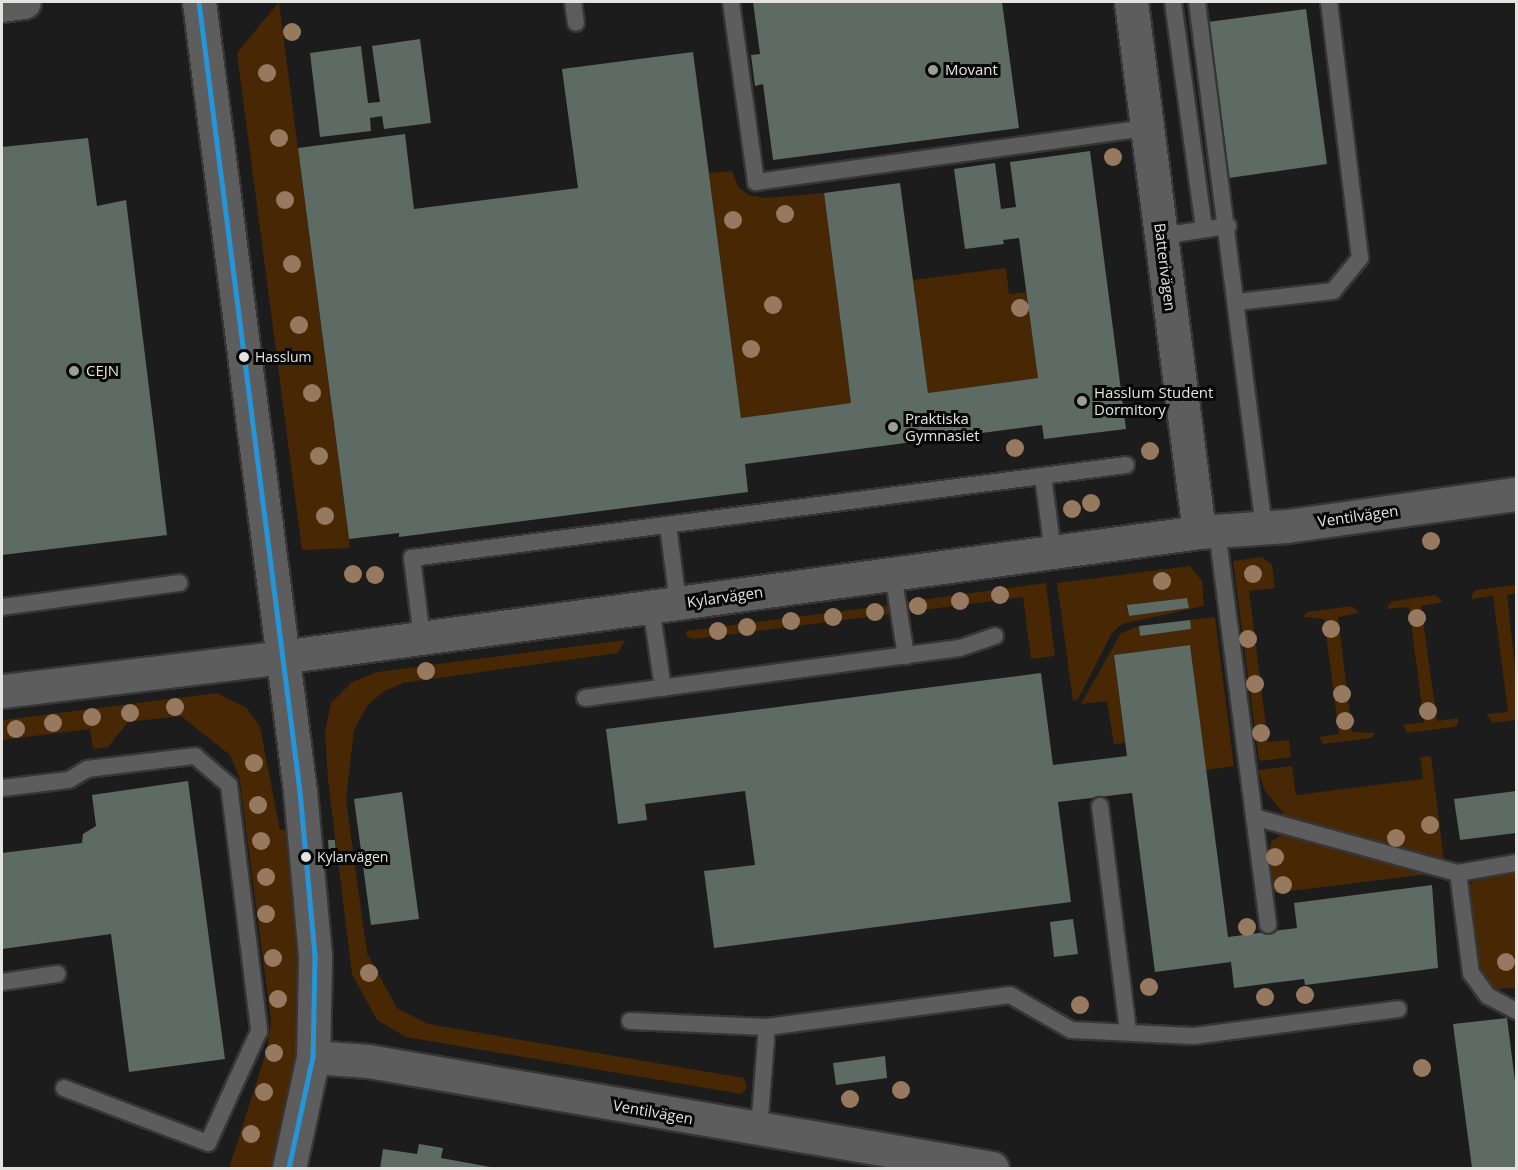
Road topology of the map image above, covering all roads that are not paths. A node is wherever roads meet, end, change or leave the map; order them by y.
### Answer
1 (24, 2) edge
2 (198, 2) edge
3 (573, 2) edge
4 (731, 2) edge
5 (1131, 2) edge
6 (1173, 2) edge
7 (1197, 2) edge
8 (1329, 2) edge
9 (2, 4) edge
10 (576, 22) dead end
11 (1147, 128) junction
12 (1228, 226) junction
13 (1204, 229) junction
14 (1161, 236) junction
15 (1237, 302) junction
16 (1126, 465) dead end
17 (1043, 476) junction
18 (1516, 494) edge
19 (668, 525) junction
20 (1264, 528) junction
21 (1208, 532) junction
22 (1053, 552) junction
23 (893, 574) junction
24 (179, 583) dead end
25 (664, 605) junction
26 (2, 607) edge
27 (995, 636) dead end
28 (422, 638) junction
29 (906, 656) junction
30 (281, 657) junction
31 (663, 688) junction
32 (2, 691) edge
33 (585, 698) dead end
34 (2, 788) edge
35 (1100, 806) dead end
36 (1254, 818) junction
37 (1516, 863) edge
38 (1458, 873) junction
39 (1268, 925) dead end
40 (57, 974) dead end
41 (2, 982) edge
42 (1398, 1009) dead end
43 (1516, 1011) edge
44 (630, 1021) dead end
45 (767, 1027) junction
46 (1128, 1031) junction
47 (313, 1057) junction
48 (64, 1088) dead end
49 (759, 1130) junction
50 (289, 1168) edge
51 (992, 1168) edge

1 - 9 street
2 - 30 street
3 - 10 lane
4 - 11 lane
5 - 11 street, Batterivägen
6 - 13 lane
7 - 12 lane
8 - 15 lane
11 - 14 street, Batterivägen
12 - 13 lane
12 - 15 lane
13 - 14 lane
14 - 21 street, Batterivägen
15 - 20 lane
16 - 17 lane
17 - 19 lane
17 - 22 lane
18 - 20 street, Ventilvägen
19 - 25 lane
19 - 28 lane
20 - 21 street, Ventilvägen
21 - 22 street, Kylarvägen
21 - 36 lane
22 - 23 street, Kylarvägen
23 - 25 street, Kylarvägen
23 - 29 lane
24 - 26 lane
25 - 28 street, Kylarvägen
25 - 31 lane
27 - 29 lane
28 - 30 street, Kylarvägen
29 - 31 lane
30 - 32 street, Kylarvägen
30 - 47 street
31 - 33 lane
34 - 48 lane
35 - 46 lane
36 - 38 lane
36 - 39 lane
37 - 38 lane
38 - 43 lane
40 - 41 lane
42 - 46 lane
44 - 45 lane
45 - 46 lane
45 - 49 lane
47 - 49 street, Ventilvägen
47 - 50 street
49 - 51 street, Ventilvägen

